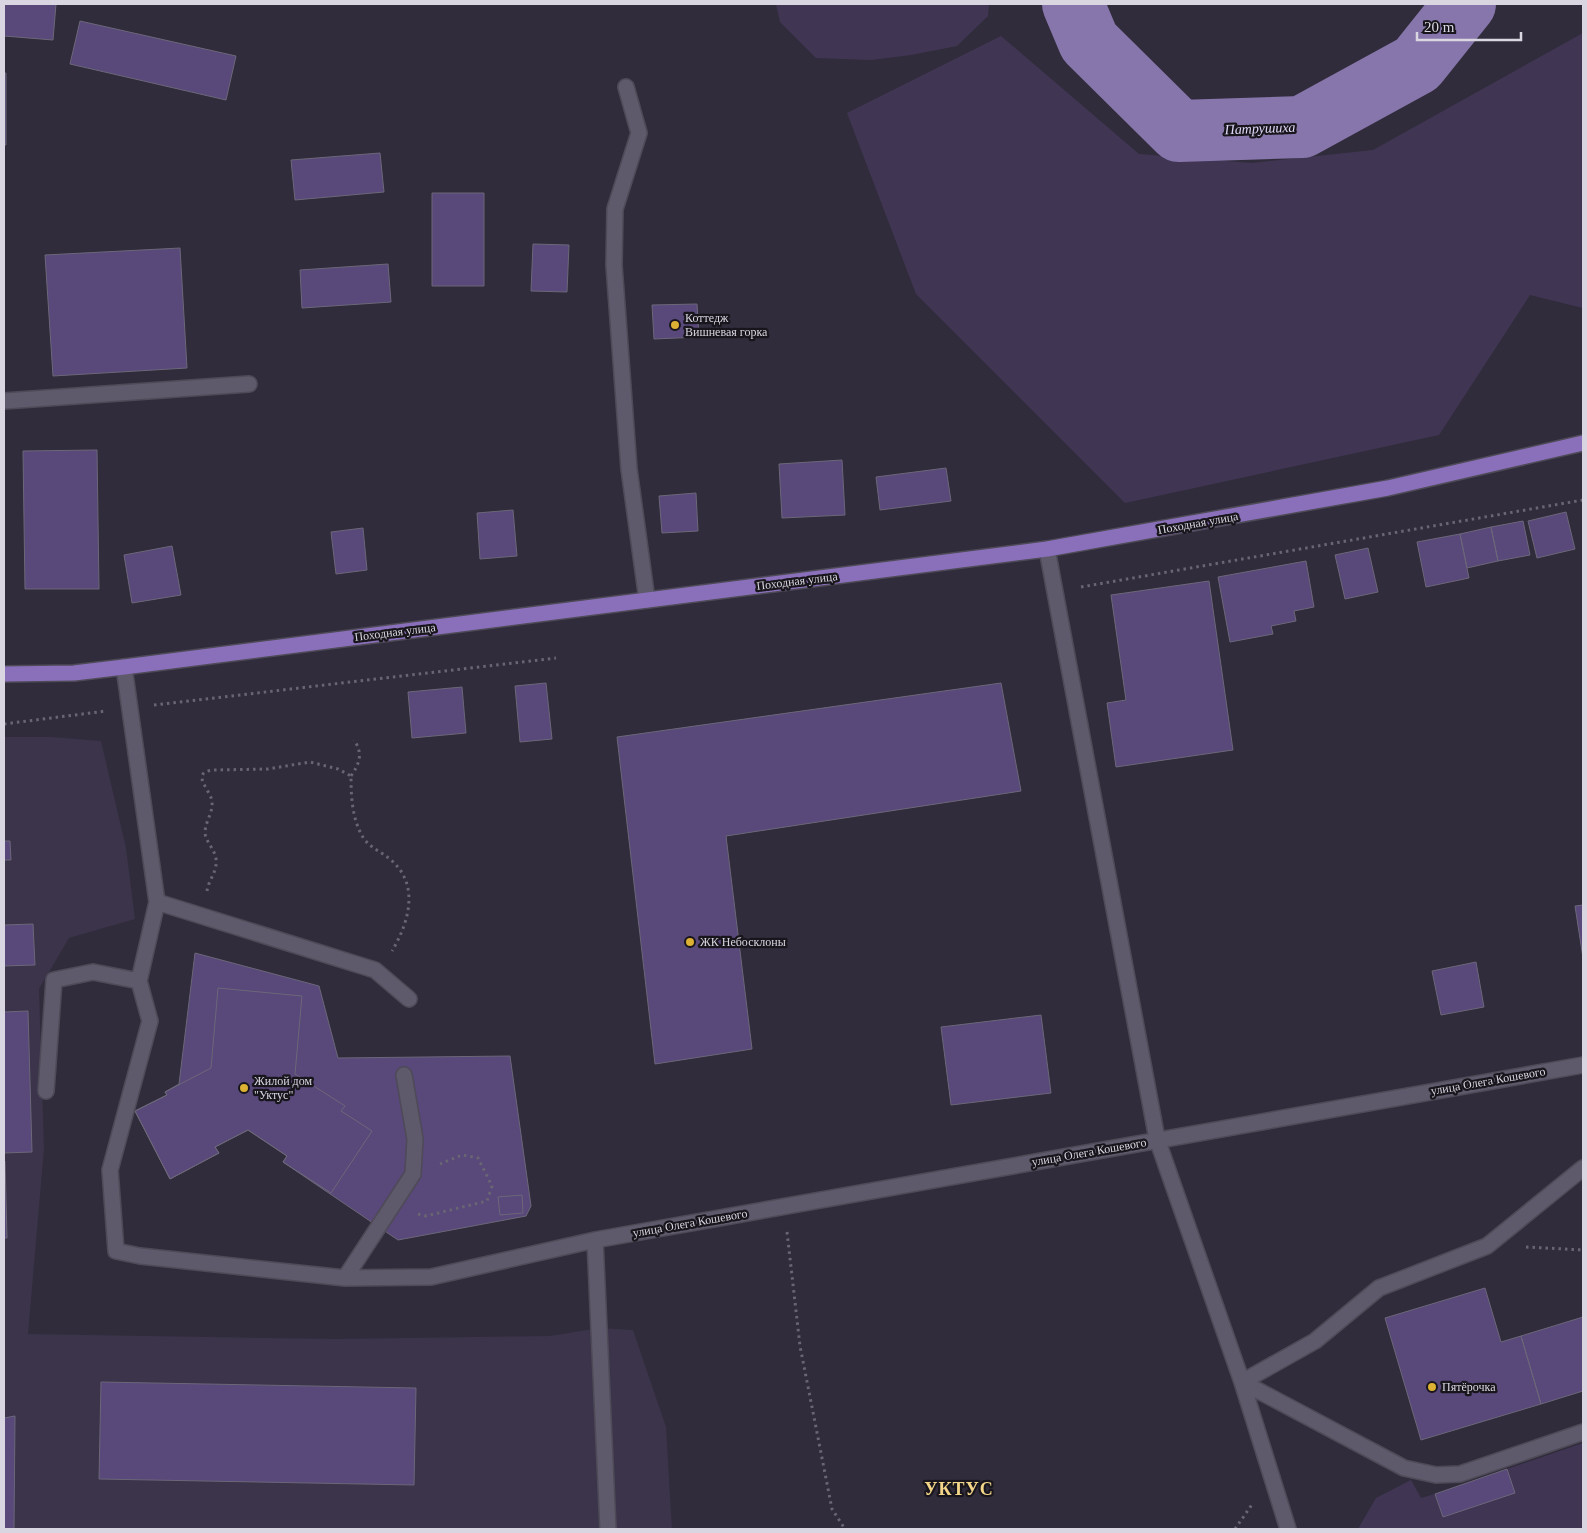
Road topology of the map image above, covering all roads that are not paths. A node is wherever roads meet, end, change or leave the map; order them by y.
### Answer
1 (626, 87) dead end
2 (249, 384) dead end
3 (4, 400) edge
4 (1583, 442) edge
5 (1047, 549) junction
6 (646, 600) junction
7 (124, 667) junction
8 (4, 674) edge
9 (157, 902) junction
10 (138, 981) junction
11 (409, 999) dead end
12 (1583, 1065) edge
13 (404, 1075) dead end
14 (46, 1090) dead end
15 (1156, 1140) junction
16 (1583, 1168) edge
17 (595, 1240) junction
18 (345, 1278) junction
19 (1242, 1382) junction
20 (1583, 1432) edge
21 (608, 1529) edge
22 (1288, 1529) edge

1 - 6 street
2 - 3 street
4 - 5 main road, Походная улица
5 - 6 main road, Походная улица
5 - 15 street
6 - 7 main road, Походная улица
7 - 8 main road, Походная улица
7 - 9 street
9 - 10 street
9 - 11 street
10 - 14 street
10 - 18 street, улица Олега Кошевого
12 - 15 street, улица Олега Кошевого
13 - 18 street
15 - 17 street, улица Олега Кошевого
15 - 19 street
16 - 19 street
17 - 18 street, улица Олега Кошевого
17 - 21 street
19 - 20 street
19 - 22 street

